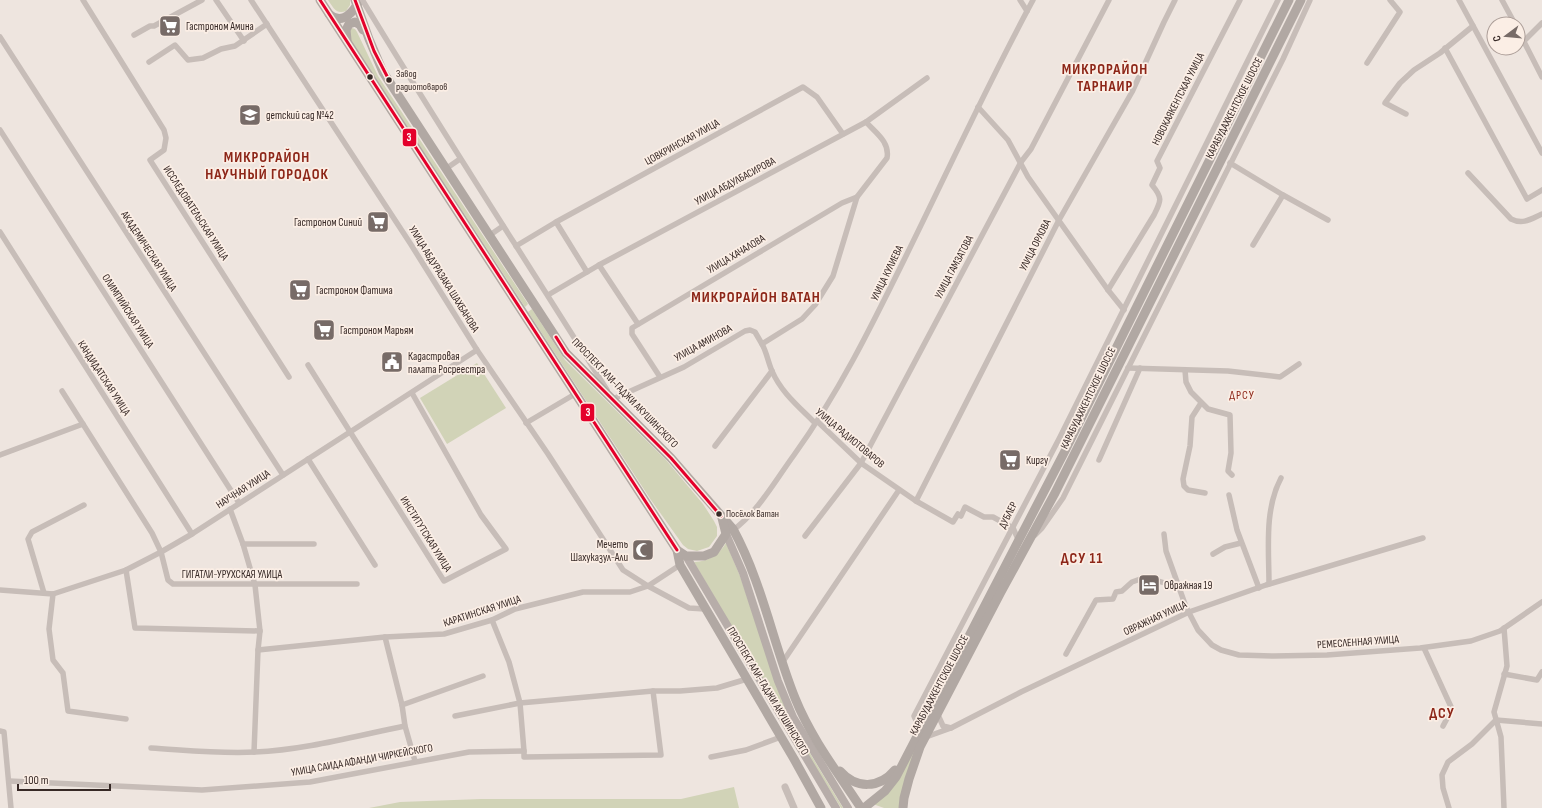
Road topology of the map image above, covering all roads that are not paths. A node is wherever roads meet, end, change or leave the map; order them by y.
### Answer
1 (83, 0) edge
2 (202, 0) edge
3 (216, 0) edge
4 (252, 0) edge
5 (320, 0) edge
6 (1020, 0) edge
7 (1033, 0) edge
8 (1109, 0) edge
9 (1175, 0) edge
10 (1240, 0) edge
11 (1278, 0) edge
12 (1289, 0) edge
13 (1301, 0) edge
14 (1310, 0) edge
15 (1390, 0) edge
16 (1459, 0) edge
17 (1502, 0) edge
18 (356, 3) edge
19 (1027, 11) junction
20 (328, 13) junction
21 (1511, 16) edge
22 (1542, 23) edge
23 (267, 24) junction
24 (1473, 26) junction
25 (134, 35) dead end
26 (0, 37) edge
27 (368, 39) junction
28 (1526, 39) edge
29 (244, 41) junction
30 (1526, 45) edge
31 (350, 46) junction
32 (1445, 48) junction
33 (149, 62) dead end
34 (1368, 63) dead end
35 (1542, 77) edge
36 (927, 78) dead end
37 (978, 107) junction
38 (1406, 114) dead end
39 (866, 122) junction
40 (0, 130) edge
41 (843, 134) junction
42 (1542, 154) edge
43 (460, 159) junction
44 (1021, 162) junction
45 (1230, 163) junction
46 (447, 168) junction
47 (1468, 173) dead end
48 (1542, 190) edge
49 (1282, 195) junction
50 (858, 197) junction
51 (1542, 214) edge
52 (1059, 220) junction
53 (1328, 220) dead end
54 (556, 222) junction
55 (503, 226) junction
56 (0, 232) edge
57 (490, 234) junction
58 (516, 246) junction
59 (1253, 246) dead end
60 (599, 265) junction
61 (587, 272) junction
62 (1108, 290) junction
63 (548, 294) junction
64 (536, 307) junction
65 (1124, 310) junction
66 (524, 315) junction
67 (638, 324) junction
68 (762, 344) junction
69 (478, 350) junction
70 (1299, 364) dead end
71 (308, 365) dead end
72 (1128, 368) junction
73 (1140, 368) junction
74 (772, 370) junction
75 (1185, 370) junction
76 (289, 377) dead end
77 (660, 377) junction
78 (62, 391) dead end
79 (412, 393) junction
80 (575, 394) junction
81 (613, 399) junction
82 (1201, 403) junction
83 (526, 422) junction
84 (818, 422) junction
85 (83, 424) junction
86 (350, 433) junction
87 (714, 446) dead end
88 (0, 455) edge
89 (308, 459) junction
90 (1099, 460) dead end
91 (861, 463) junction
92 (283, 475) junction
93 (1232, 475) dead end
94 (1281, 478) dead end
95 (899, 490) junction
96 (1205, 493) dead end
97 (1229, 495) dead end
98 (916, 501) junction
99 (239, 504) junction
100 (84, 505) dead end
101 (230, 509) junction
102 (1013, 528) junction
103 (730, 532) junction
104 (192, 534) junction
105 (1164, 534) dead end
106 (805, 536) dead end
107 (1423, 538) dead end
108 (1019, 541) junction
109 (1028, 541) junction
110 (1241, 543) junction
111 (243, 544) junction
112 (314, 544) dead end
113 (677, 550) junction
114 (161, 552) junction
115 (1213, 554) dead end
116 (686, 556) junction
117 (680, 564) junction
118 (374, 565) dead end
119 (126, 570) junction
120 (357, 584) dead end
121 (1269, 584) junction
122 (255, 585) junction
123 (648, 586) junction
124 (1180, 588) junction
125 (1259, 588) junction
126 (0, 590) edge
127 (44, 593) junction
128 (53, 594) junction
129 (1542, 602) edge
130 (705, 609) junction
131 (1188, 609) junction
132 (492, 620) junction
133 (1504, 628) junction
134 (260, 631) junction
135 (385, 637) junction
136 (1424, 648) junction
137 (258, 650) junction
138 (1066, 654) dead end
139 (782, 663) junction
140 (1542, 672) edge
141 (1504, 674) junction
142 (483, 676) dead end
143 (747, 679) junction
144 (653, 690) junction
145 (520, 703) junction
146 (402, 705) junction
147 (938, 715) junction
148 (455, 716) dead end
149 (126, 719) dead end
150 (1496, 720) junction
151 (1542, 724) edge
152 (405, 726) junction
153 (1442, 726) dead end
154 (951, 728) junction
155 (920, 729) junction
156 (2, 731) edge
157 (781, 737) junction
158 (926, 737) junction
159 (151, 748) dead end
160 (524, 751) junction
161 (254, 752) junction
162 (908, 753) junction
163 (825, 754) junction
164 (711, 757) dead end
165 (414, 761) junction
166 (9, 781) junction
167 (785, 787) dead end
168 (848, 807) edge
169 (11, 808) edge
170 (794, 808) edge
171 (821, 808) edge
172 (836, 808) edge
173 (863, 808) edge
174 (903, 808) edge
175 (1449, 808) edge
176 (1504, 808) edge

1 - 76 street, ИССЛЕДОВАТЕЛЬСКАЯ УЛИЦА
2 - 25 street
3 - 29 street
4 - 23 street, УЛИЦА АБДУРАЗАКА ШАХБАНОВА
5 - 20 highway, ПРОСПЕКТ АЛИ-ГАДЖИ АКУШИНСКОГО
6 - 19 street
7 - 19 street, УЛИЦА КУЛИЕВА
8 - 44 street, УЛИЦА ГАМЗАТОВА
9 - 52 street, УЛИЦА ОРЛОВА
10 - 62 street, НОВОКАЯКЕНТСКАЯ УЛИЦА
11 - 65 street, ДУБЛЕР
12 - 108 highway, КАРАБУДАХКЕНТСКОЕ ШОССЕ
13 - 109 highway, КАРАБУДАХКЕНТСКОЕ ШОССЕ
14 - 45 street
15 - 34 street
16 - 24 street
17 - 21 street
18 - 20 highway
18 - 27 highway, ПРОСПЕКТ АЛИ-ГАДЖИ АКУШИНСКОГО
18 - 43 street
19 - 37 street, УЛИЦА КУЛИЕВА
20 - 31 highway, ПРОСПЕКТ АЛИ-ГАДЖИ АКУШИНСКОГО
22 - 28 street
23 - 29 street
23 - 69 street, УЛИЦА АБДУРАЗАКА ШАХБАНОВА
24 - 32 street
24 - 42 street
26 - 92 street, АКАДЕМИЧЕСКАЯ УЛИЦА
27 - 31 highway
27 - 46 highway, ПРОСПЕКТ АЛИ-ГАДЖИ АКУШИНСКОГО
29 - 33 street
30 - 35 street
31 - 66 highway, ПРОСПЕКТ АЛИ-ГАДЖИ АКУШИНСКОГО
32 - 38 street
32 - 48 street
36 - 39 street, УЛИЦА АБДУЛБАСИРОВА
37 - 44 street
37 - 84 street, УЛИЦА КУЛИЕВА
39 - 41 street, УЛИЦА АБДУЛБАСИРОВА
39 - 50 street
40 - 99 street, ОЛИМПИЙСКАЯ УЛИЦА
41 - 54 street, ЦОВКРИНСКАЯ УЛИЦА
41 - 60 street, УЛИЦА АБДУЛБАСИРОВА
43 - 46 street
43 - 55 street
44 - 52 street
44 - 91 street, УЛИЦА ГАМЗАТОВА
45 - 49 street
45 - 72 street
46 - 57 highway, ПРОСПЕКТ АЛИ-ГАДЖИ АКУШИНСКОГО
47 - 51 street
49 - 53 street
49 - 59 street
50 - 67 street, УЛИЦА ХАЧАЛОВА
50 - 68 street
52 - 62 street
52 - 98 street, УЛИЦА ОРЛОВА
54 - 58 street, ЦОВКРИНСКАЯ УЛИЦА
54 - 61 street
55 - 57 street
55 - 58 street
56 - 104 street, КАНДИДАТСКАЯ УЛИЦА
57 - 64 highway, ПРОСПЕКТ АЛИ-ГАДЖИ АКУШИНСКОГО
58 - 63 street
60 - 61 street, УЛИЦА АБДУЛБАСИРОВА
60 - 67 street
61 - 63 street, УЛИЦА АБДУЛБАСИРОВА
62 - 65 street
63 - 81 street
64 - 66 highway
64 - 81 highway, ПРОСПЕКТ АЛИ-ГАДЖИ АКУШИНСКОГО
65 - 102 street, ДУБЛЕР
66 - 80 highway, ПРОСПЕКТ АЛИ-ГАДЖИ АКУШИНСКОГО
67 - 77 street, УЛИЦА ХАЧАЛОВА
68 - 74 street, УЛИЦА РАДИОТОВАРОВ
68 - 77 street, УЛИЦА АМИНОВА
69 - 79 street, НАУЧНАЯ УЛИЦА
69 - 83 street, УЛИЦА АБДУРАЗАКА ШАХБАНОВА
70 - 75 street
71 - 86 street, ИНСТИТУТСКАЯ УЛИЦА
72 - 73 street
72 - 109 street
73 - 75 street
73 - 90 street
74 - 84 street, УЛИЦА РАДИОТОВАРОВ
74 - 87 street
75 - 82 street
77 - 81 street, УЛИЦА АМИНОВА
78 - 85 street, ГИГАТЛИ-УРУХСКАЯ УЛИЦА
79 - 86 street, НАУЧНАЯ УЛИЦА
79 - 86 street, ИНСТИТУТСКАЯ УЛИЦА
80 - 83 street
80 - 113 highway, ПРОСПЕКТ АЛИ-ГАДЖИ АКУШИНСКОГО
81 - 103 highway, ПРОСПЕКТ АЛИ-ГАДЖИ АКУШИНСКОГО
82 - 93 street
82 - 96 street
83 - 123 street, УЛИЦА АБДУРАЗАКА ШАХБАНОВА
84 - 91 street, УЛИЦА РАДИОТОВАРОВ
84 - 103 street, УЛИЦА КУЛИЕВА
85 - 88 street
85 - 114 street, ГИГАТЛИ-УРУХСКАЯ УЛИЦА
86 - 89 street, НАУЧНАЯ УЛИЦА
89 - 92 street, НАУЧНАЯ УЛИЦА
89 - 118 street
91 - 95 street, УЛИЦА РАДИОТОВАРОВ
91 - 106 street, УЛИЦА ГАМЗАТОВА
92 - 99 street, НАУЧНАЯ УЛИЦА
94 - 121 street
95 - 98 street, УЛИЦА РАДИОТОВАРОВ
95 - 139 street
97 - 110 street
98 - 102 street, УЛИЦА РАДИОТОВАРОВ
99 - 101 street, НАУЧНАЯ УЛИЦА
100 - 127 street
101 - 104 street, НАУЧНАЯ УЛИЦА
101 - 111 street
102 - 108 street
102 - 155 street, ДУБЛЕР
103 - 116 highway
103 - 139 highway, ПРОСПЕКТ АЛИ-ГАДЖИ АКУШИНСКОГО
103 - 168 main road
104 - 114 street, НАУЧНАЯ УЛИЦА
105 - 124 street, РЕМЕСЛЕННАЯ УЛИЦА
107 - 121 street, ОВРАЖНАЯ УЛИЦА
108 - 155 highway, КАРАБУДАХКЕНТСКОЕ ШОССЕ
109 - 147 highway, КАРАБУДАХКЕНТСКОЕ ШОССЕ
110 - 115 street
110 - 125 street
111 - 112 street
111 - 122 street
113 - 116 highway
113 - 117 highway, ПРОСПЕКТ АЛИ-ГАДЖИ АКУШИНСКОГО
114 - 119 street, НАУЧНАЯ УЛИЦА
114 - 122 street, ГИГАТЛИ-УРУХСКАЯ УЛИЦА
116 - 172 main road
117 - 123 street, КАРАТИНСКАЯ УЛИЦА
117 - 130 highway, ПРОСПЕКТ АЛИ-ГАДЖИ АКУШИНСКОГО
119 - 128 street, НАУЧНАЯ УЛИЦА
119 - 134 street
120 - 122 street, ГИГАТЛИ-УРУХСКАЯ УЛИЦА
121 - 125 street, ОВРАЖНАЯ УЛИЦА
122 - 134 street
123 - 130 street, УЛИЦА АБДУРАЗАКА ШАХБАНОВА
123 - 132 street, КАРАТИНСКАЯ УЛИЦА
124 - 131 street, РЕМЕСЛЕННАЯ УЛИЦА
124 - 138 street
125 - 131 street, ОВРАЖНАЯ УЛИЦА
126 - 127 street, НАУЧНАЯ УЛИЦА
127 - 128 street, НАУЧНАЯ УЛИЦА
128 - 149 street
129 - 133 street, РЕМЕСЛЕННАЯ УЛИЦА
130 - 143 highway, ПРОСПЕКТ АЛИ-ГАДЖИ АКУШИНСКОГО
131 - 136 street, РЕМЕСЛЕННАЯ УЛИЦА
131 - 154 street, ОВРАЖНАЯ УЛИЦА
132 - 135 street, КАРАТИНСКАЯ УЛИЦА
132 - 145 street
133 - 136 street, РЕМЕСЛЕННАЯ УЛИЦА
133 - 141 street
134 - 137 street
135 - 137 street, КАРАТИНСКАЯ УЛИЦА
135 - 146 street
136 - 153 street
137 - 161 street
139 - 163 highway, ПРОСПЕКТ АЛИ-ГАДЖИ АКУШИНСКОГО
140 - 141 street
141 - 150 street
142 - 146 street
143 - 144 street
143 - 157 highway, ПРОСПЕКТ АЛИ-ГАДЖИ АКУШИНСКОГО
144 - 145 street
144 - 160 street
145 - 148 street
145 - 160 street
146 - 152 street
147 - 154 street
147 - 158 highway, КАРАБУДАХКЕНТСКОЕ ШОССЕ
150 - 151 street
150 - 175 street
150 - 176 street
152 - 161 street
152 - 165 street
154 - 158 street, ОВРАЖНАЯ УЛИЦА
155 - 162 highway, КАРАБУДАХКЕНТСКОЕ ШОССЕ
156 - 166 street
157 - 164 street
157 - 171 highway, ПРОСПЕКТ АЛИ-ГАДЖИ АКУШИНСКОГО
158 - 174 highway, КАРАБУДАХКЕНТСКОЕ ШОССЕ
159 - 161 street
160 - 165 street, УЛИЦА САИДА АФАНДИ ЧИРКЕЙСКОГО
162 - 163 highway
162 - 173 highway, КАРАБУДАХКЕНТСКОЕ ШОССЕ
163 - 173 highway, ПРОСПЕКТ АЛИ-ГАДЖИ АКУШИНСКОГО
165 - 166 street, УЛИЦА САИДА АФАНДИ ЧИРКЕЙСКОГО
166 - 169 street
167 - 170 street

